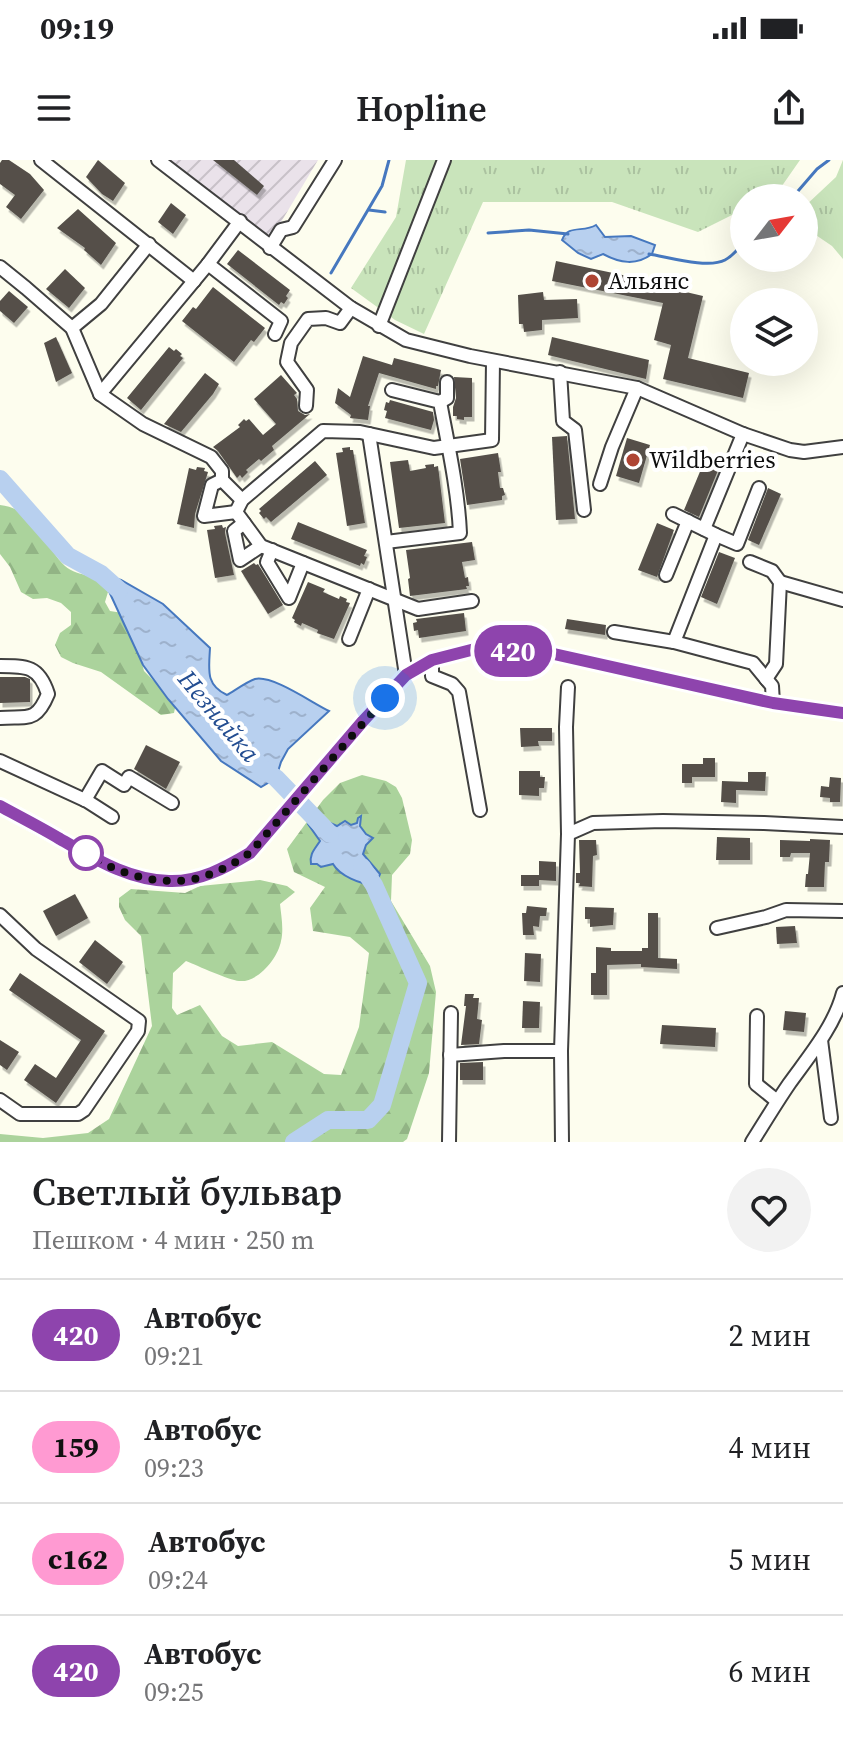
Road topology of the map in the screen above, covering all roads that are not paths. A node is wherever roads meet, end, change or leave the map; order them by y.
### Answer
1 (41, 160) edge
2 (158, 160) edge
3 (335, 160) edge
4 (444, 160) edge
5 (240, 221) junction
6 (149, 244) junction
7 (270, 248) junction
8 (208, 264) junction
9 (0, 267) edge
10 (194, 281) junction
11 (351, 308) junction
12 (379, 326) junction
13 (72, 328) junction
14 (275, 334) dead end
15 (493, 361) junction
16 (560, 372) junction
17 (447, 382) dead end
18 (637, 388) junction
19 (392, 390) dead end
20 (100, 394) junction
21 (440, 402) junction
22 (306, 406) dead end
23 (369, 434) junction
24 (743, 434) junction
25 (448, 446) junction
26 (843, 447) edge
27 (222, 480) junction
28 (600, 484) dead end
29 (759, 488) dead end
30 (584, 510) dead end
31 (241, 512) junction
32 (673, 514) dead end
33 (688, 521) junction
34 (710, 532) junction
35 (386, 542) junction
36 (267, 548) junction
37 (750, 562) dead end
38 (303, 563) junction
39 (666, 575) dead end
40 (780, 582) junction
41 (369, 589) junction
42 (394, 599) junction
43 (843, 600) edge
44 (472, 601) dead end
45 (614, 632) dead end
46 (349, 639) dead end
47 (674, 642) junction
48 (432, 660) junction
49 (0, 666) edge
50 (406, 675) junction
51 (766, 679) junction
52 (568, 687) dead end
53 (773, 703) junction
54 (843, 713) edge
55 (0, 718) edge
56 (0, 761) edge
57 (85, 800) junction
58 (172, 803) dead end
59 (0, 806) edge
60 (480, 810) dead end
61 (112, 817) dead end
62 (843, 827) edge
63 (568, 834) junction
64 (843, 911) edge
65 (0, 915) edge
66 (717, 928) dead end
67 (843, 993) edge
68 (451, 1013) dead end
69 (757, 1016) dead end
70 (821, 1040) junction
71 (561, 1051) junction
72 (450, 1055) junction
73 (0, 1100) edge
74 (777, 1101) junction
75 (831, 1118) dead end
76 (449, 1142) edge
77 (562, 1142) edge
78 (752, 1142) edge

1 - 6 street
2 - 5 street
3 - 7 street
4 - 12 street
5 - 7 street
5 - 8 street
6 - 10 street
6 - 13 street
7 - 11 street
8 - 10 street
8 - 14 street
9 - 13 street
10 - 20 street
11 - 12 street
11 - 22 street
12 - 15 street
13 - 20 street
15 - 16 street
15 - 25 street
16 - 18 street
16 - 30 street
17 - 21 street
18 - 24 street
18 - 28 street
19 - 21 street
20 - 27 street
21 - 25 street
23 - 25 street
23 - 31 street
23 - 35 street
24 - 26 street
24 - 34 street
25 - 35 street
27 - 31 street
27 - 31 street
29 - 34 street
31 - 36 street
31 - 36 street
32 - 33 street
33 - 34 street
33 - 39 street
34 - 47 street
35 - 42 street
36 - 38 street
36 - 38 street
37 - 40 street
38 - 41 street
40 - 43 street
40 - 51 street
41 - 42 street
41 - 46 street
42 - 44 street
42 - 50 street
45 - 47 street
47 - 51 street
48 - 50 street
48 - 53 street
48 - 60 street
49 - 55 street
50 - 59 street
51 - 53 street
52 - 63 street
53 - 54 street
56 - 57 street
57 - 58 street
57 - 61 street
62 - 63 street
63 - 71 street
64 - 66 street
65 - 73 street
67 - 70 street
68 - 72 street
69 - 74 street
70 - 74 street
70 - 75 street
71 - 72 street
71 - 77 street
72 - 76 street
74 - 78 street

